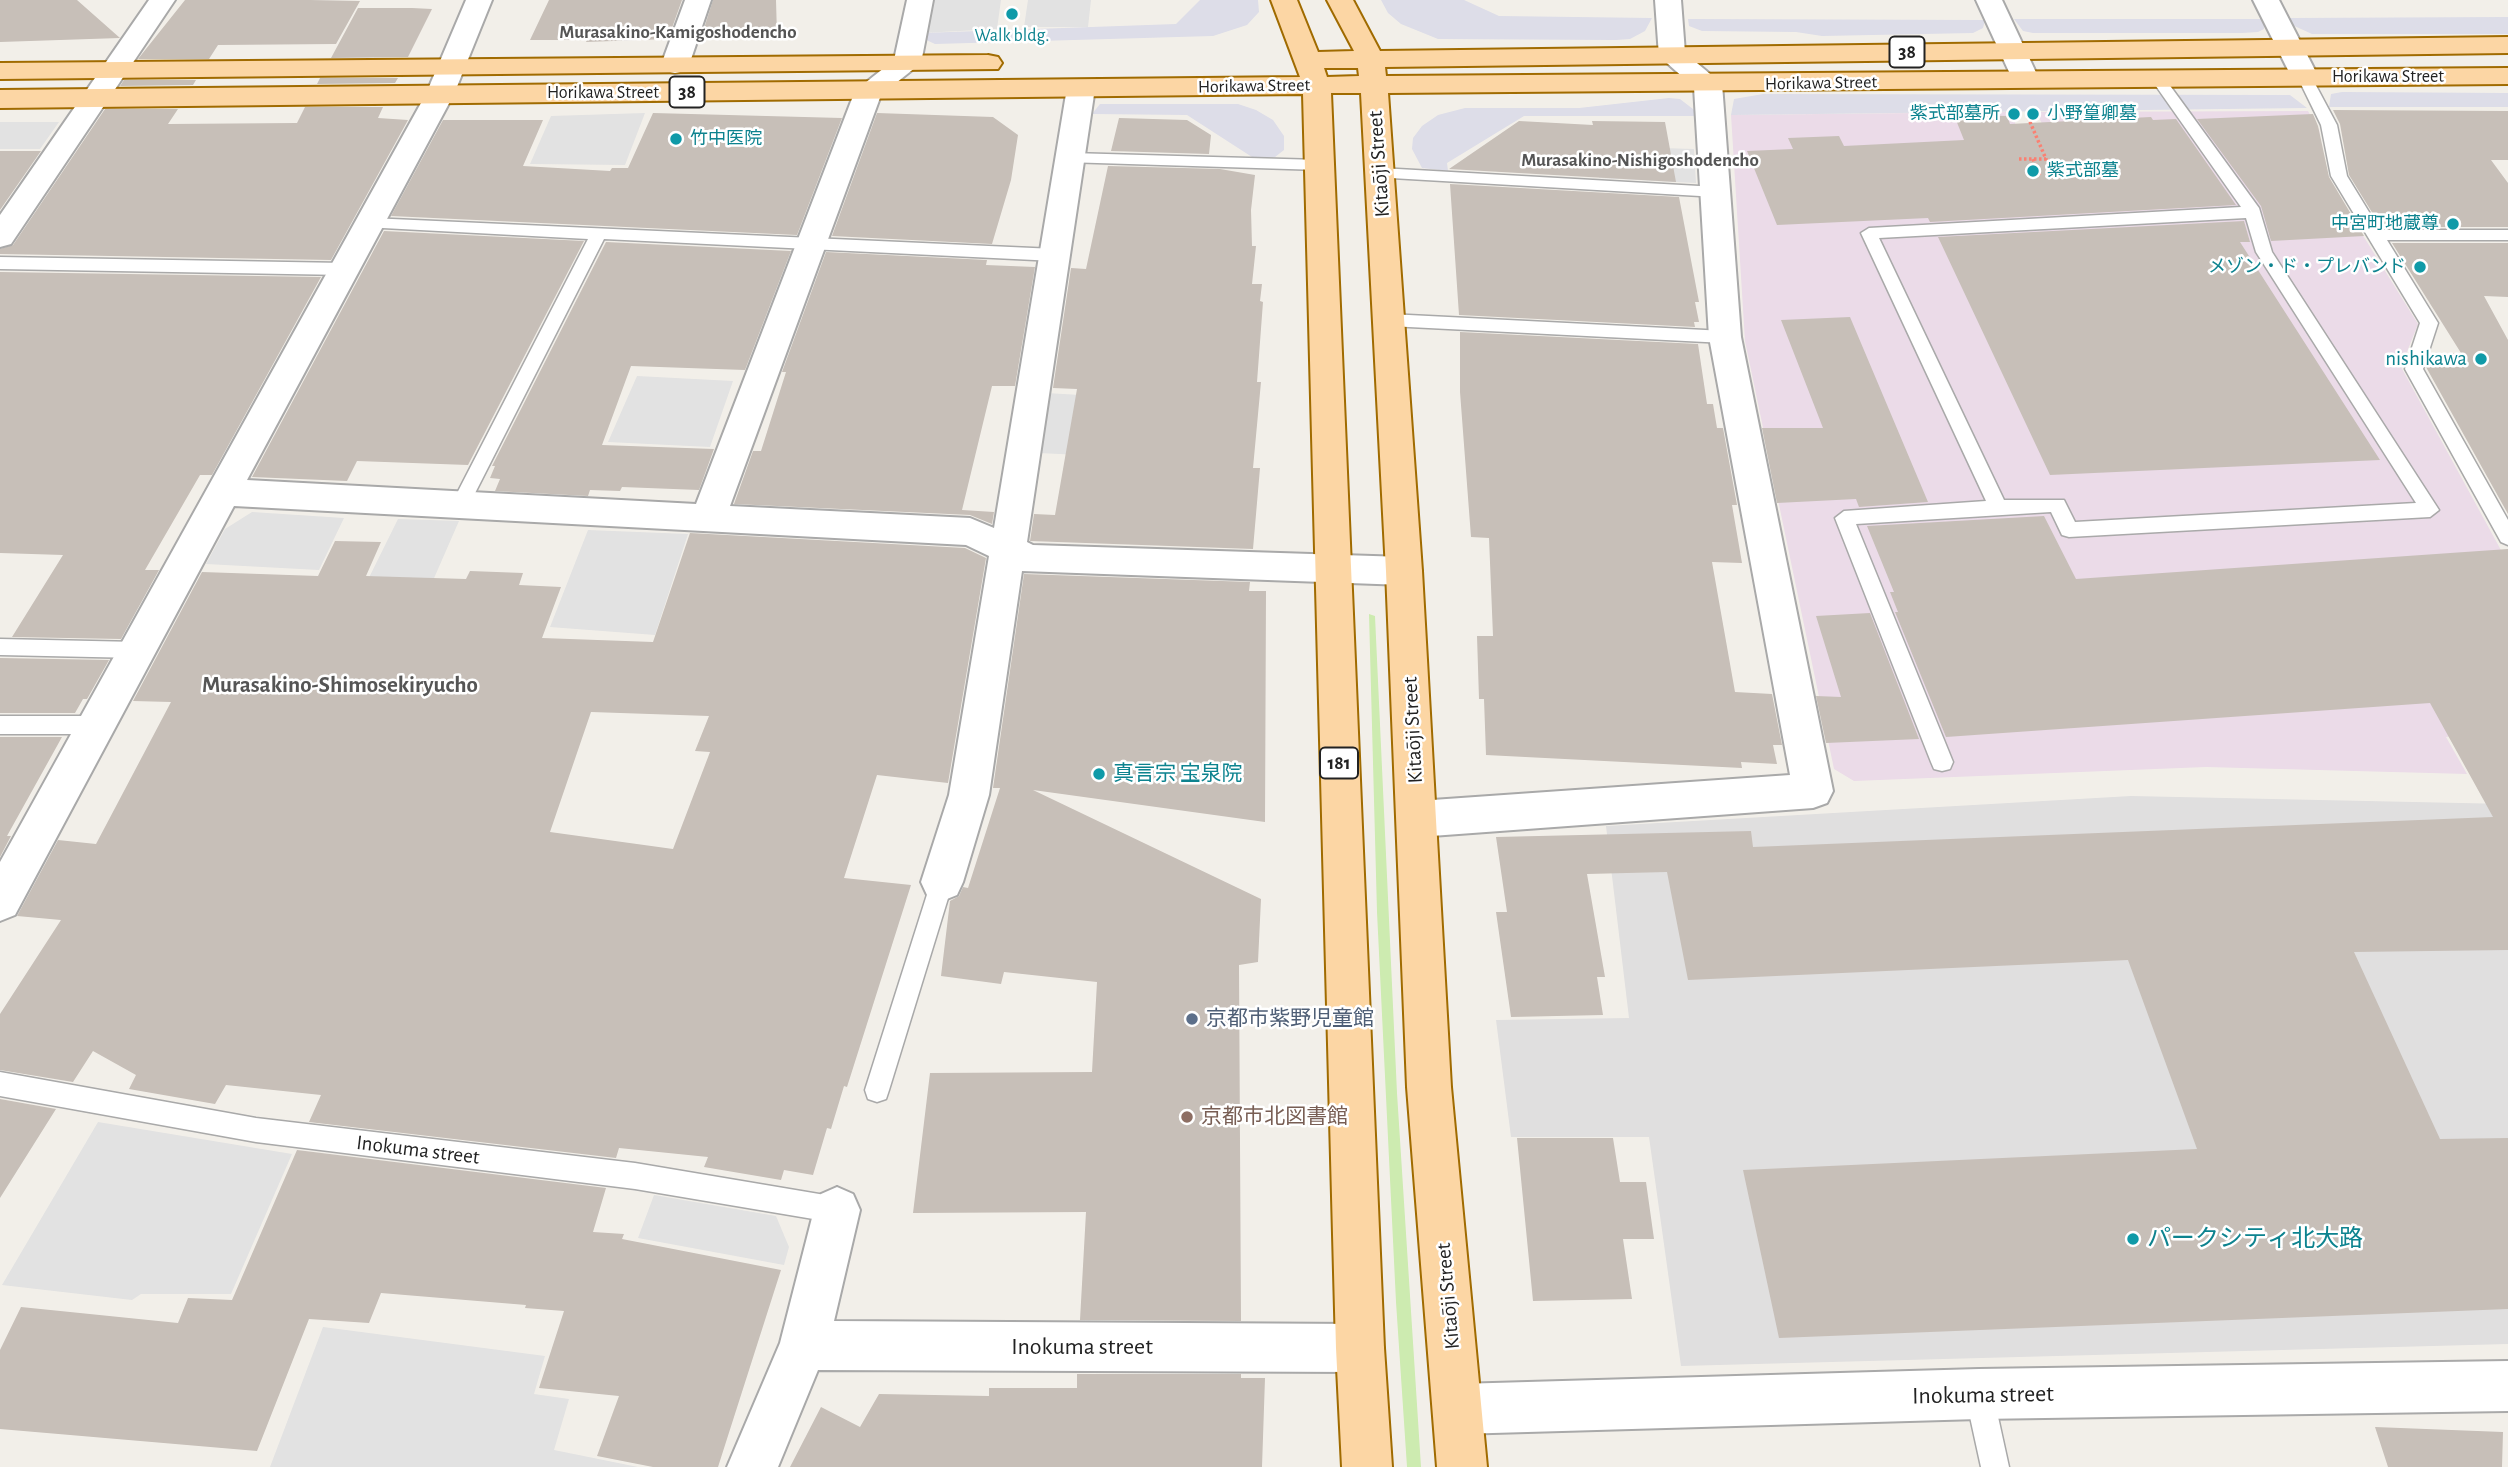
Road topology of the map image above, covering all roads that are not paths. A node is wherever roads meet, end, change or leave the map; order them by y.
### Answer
1 (162, 0) edge
2 (479, 0) edge
3 (698, 0) edge
4 (920, 0) edge
5 (1284, 0) edge
6 (1340, 0) edge
7 (1668, 0) edge
8 (1989, 0) edge
9 (2266, 0) edge
10 (2508, 45) edge
11 (2292, 48) junction
12 (2013, 51) junction
13 (1672, 55) junction
14 (907, 63) junction
15 (675, 65) junction
16 (115, 69) junction
17 (0, 71) edge
18 (1312, 72) junction
19 (1372, 73) junction
20 (2508, 76) edge
21 (2305, 78) junction
22 (2158, 79) junction
23 (445, 80) junction
24 (2026, 81) junction
25 (1708, 84) junction
26 (1081, 88) junction
27 (869, 91) junction
28 (0, 99) edge
29 (92, 99) junction
30 (1071, 158) junction
31 (1320, 165) junction
32 (1380, 173) junction
33 (1717, 192) junction
34 (2253, 212) junction
35 (370, 223) junction
36 (599, 234) junction
37 (2374, 235) junction
38 (2508, 235) edge
39 (0, 237) edge
40 (811, 244) junction
41 (1055, 255) junction
42 (0, 263) edge
43 (345, 269) junction
44 (1388, 320) junction
45 (1726, 337) junction
46 (223, 492) junction
47 (460, 505) junction
48 (1998, 507) junction
49 (708, 518) junction
50 (2508, 537) edge
51 (1007, 550) junction
52 (1332, 571) junction
53 (1404, 571) junction
54 (0, 646) edge
55 (138, 650) junction
56 (0, 725) edge
57 (96, 726) junction
58 (1942, 762) dead end
59 (1418, 819) junction
60 (942, 882) joint
61 (0, 902) edge
62 (0, 1084) edge
63 (877, 1090) dead end
64 (837, 1210) joint
65 (804, 1345) junction
66 (1360, 1348) junction
67 (2508, 1386) edge
68 (1979, 1394) junction
69 (1458, 1409) junction
70 (752, 1467) edge
71 (1367, 1467) edge
72 (1462, 1467) edge
73 (1995, 1467) edge

1 - 16 street
2 - 23 street
3 - 15 street
4 - 14 street
5 - 18 main road, 181
6 - 19 main road, Kitaōji Street
7 - 13 street
8 - 12 street
9 - 11 street
10 - 11 main road, Horikawa Street / 38
11 - 12 main road, Horikawa Street / 38
11 - 21 street
12 - 13 main road, Horikawa Street / 38
12 - 24 street
13 - 19 main road, Horikawa Street / 38
13 - 25 street
14 - 15 main road, Horikawa Street / 38
14 - 18 main road, Horikawa Street / 38
14 - 27 street
15 - 23 main road, Horikawa Street / 38
16 - 17 main road, Horikawa Street / 38
16 - 23 main road, Horikawa Street / 38
16 - 29 street
18 - 19 main road, Horikawa Street / 38
18 - 26 main road, Horikawa Street / 38
18 - 31 main road, 181
19 - 25 main road, Horikawa Street / 38
19 - 32 main road, Kitaōji Street
20 - 21 main road, Horikawa Street / 38
21 - 22 main road, Horikawa Street / 38
21 - 37 lane
22 - 24 main road, Horikawa Street / 38
22 - 34 lane
23 - 27 main road, Horikawa Street / 38
23 - 29 main road, Horikawa Street / 38
23 - 35 street
24 - 25 main road, Horikawa Street / 38
25 - 33 street
26 - 27 main road, Horikawa Street / 38
26 - 30 street
27 - 40 street
28 - 29 main road, Horikawa Street / 38
29 - 39 street
30 - 31 lane
30 - 41 street
31 - 52 main road, 181
32 - 33 lane
32 - 44 main road, Kitaōji Street
33 - 45 street
34 - 48 lane
34 - 48 lane
35 - 36 lane
35 - 43 street
36 - 40 lane
36 - 47 lane
37 - 38 lane
37 - 50 lane
40 - 41 lane
40 - 49 street
41 - 51 street
42 - 43 lane
43 - 46 street
44 - 45 lane
44 - 53 main road, Kitaōji Street
45 - 59 street
46 - 47 street
46 - 55 street
47 - 49 street
48 - 58 lane
49 - 51 street
51 - 52 street
51 - 60 street
52 - 53 street
52 - 66 main road, 181
53 - 59 main road, Kitaōji Street
54 - 55 lane
55 - 57 street
56 - 57 lane
57 - 61 street
59 - 69 main road, Kitaōji Street
60 - 63 lane
62 - 64 lane, Inokuma street
64 - 65 street
65 - 66 street, Inokuma street
65 - 70 street
66 - 71 main road, 181
67 - 68 street, Inokuma street
68 - 69 street, Inokuma street
68 - 73 lane
69 - 72 main road, Kitaōji Street

